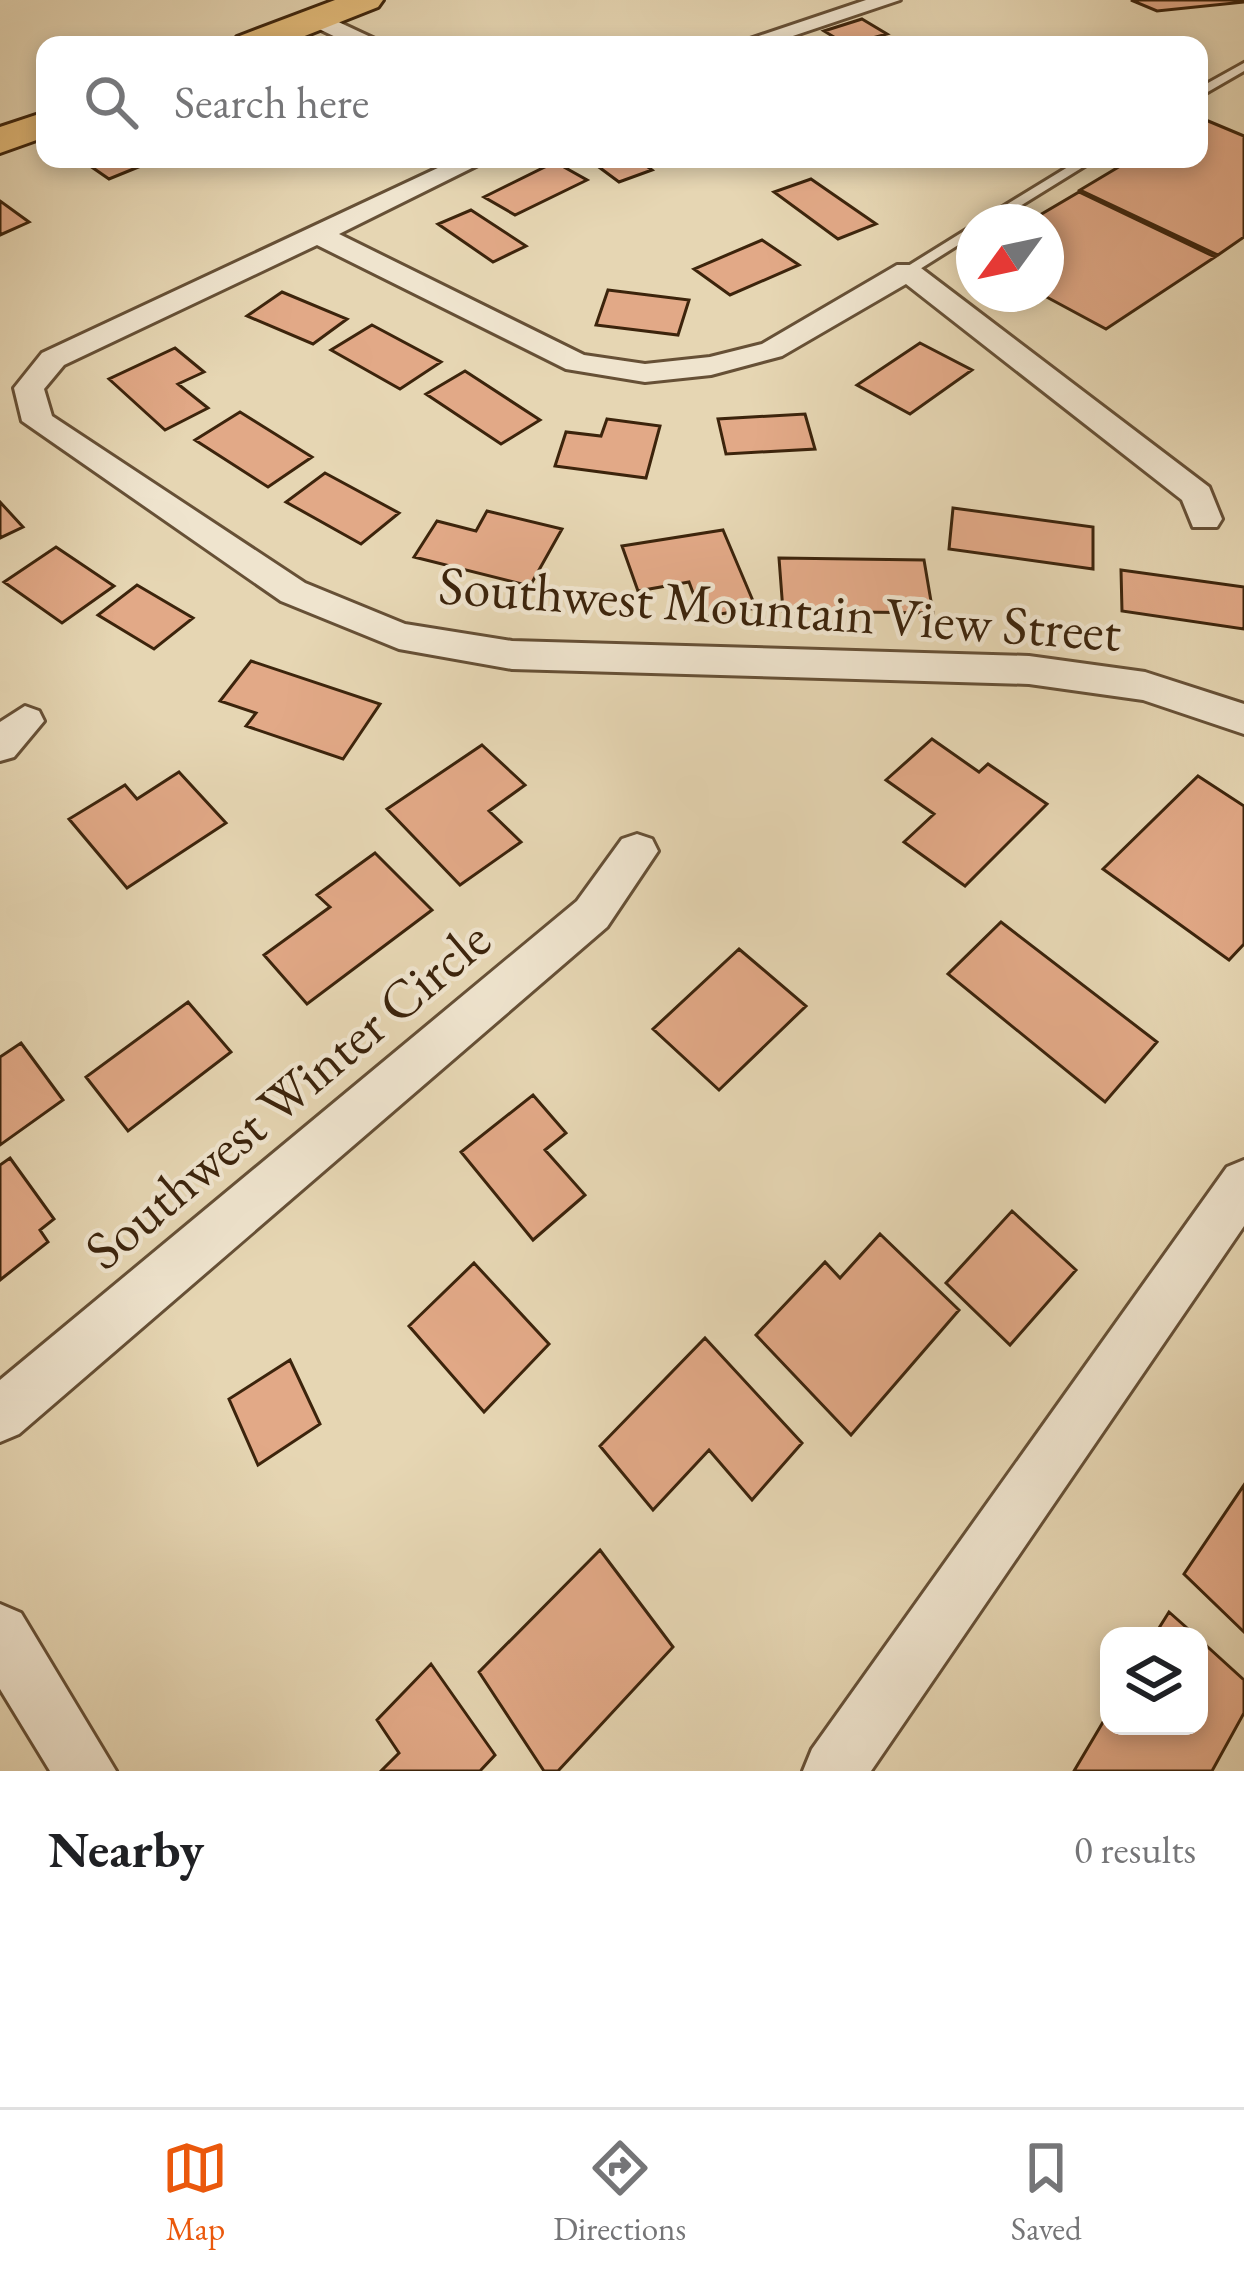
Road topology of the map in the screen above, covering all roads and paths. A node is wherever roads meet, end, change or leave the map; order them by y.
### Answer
1 (366, 0) edge
2 (889, 0) edge
3 (317, 20) junction
4 (274, 36) edge
5 (350, 36) edge
6 (772, 36) edge
7 (1244, 66) edge
8 (1208, 88) edge
9 (36, 127) edge
10 (0, 141) edge
11 (458, 168) edge
12 (1075, 168) edge
13 (1015, 204) edge
14 (319, 235) junction
15 (956, 241) edge
16 (907, 272) junction
17 (1205, 519) dead end
18 (1244, 719) edge
19 (637, 851) dead end
20 (1244, 1184) edge
21 (0, 1415) edge
22 (0, 1634) edge
23 (86, 1771) edge
24 (834, 1771) edge

1 - 3 main road
2 - 6 street
3 - 4 main road
3 - 5 street
7 - 8 lane
9 - 10 main road
11 - 14 street
12 - 13 lane
14 - 16 street
14 - 18 street, Southwest Mountain View Street
15 - 16 lane
16 - 17 street
19 - 21 street, Southwest Winter Circle
20 - 24 street
22 - 23 street

